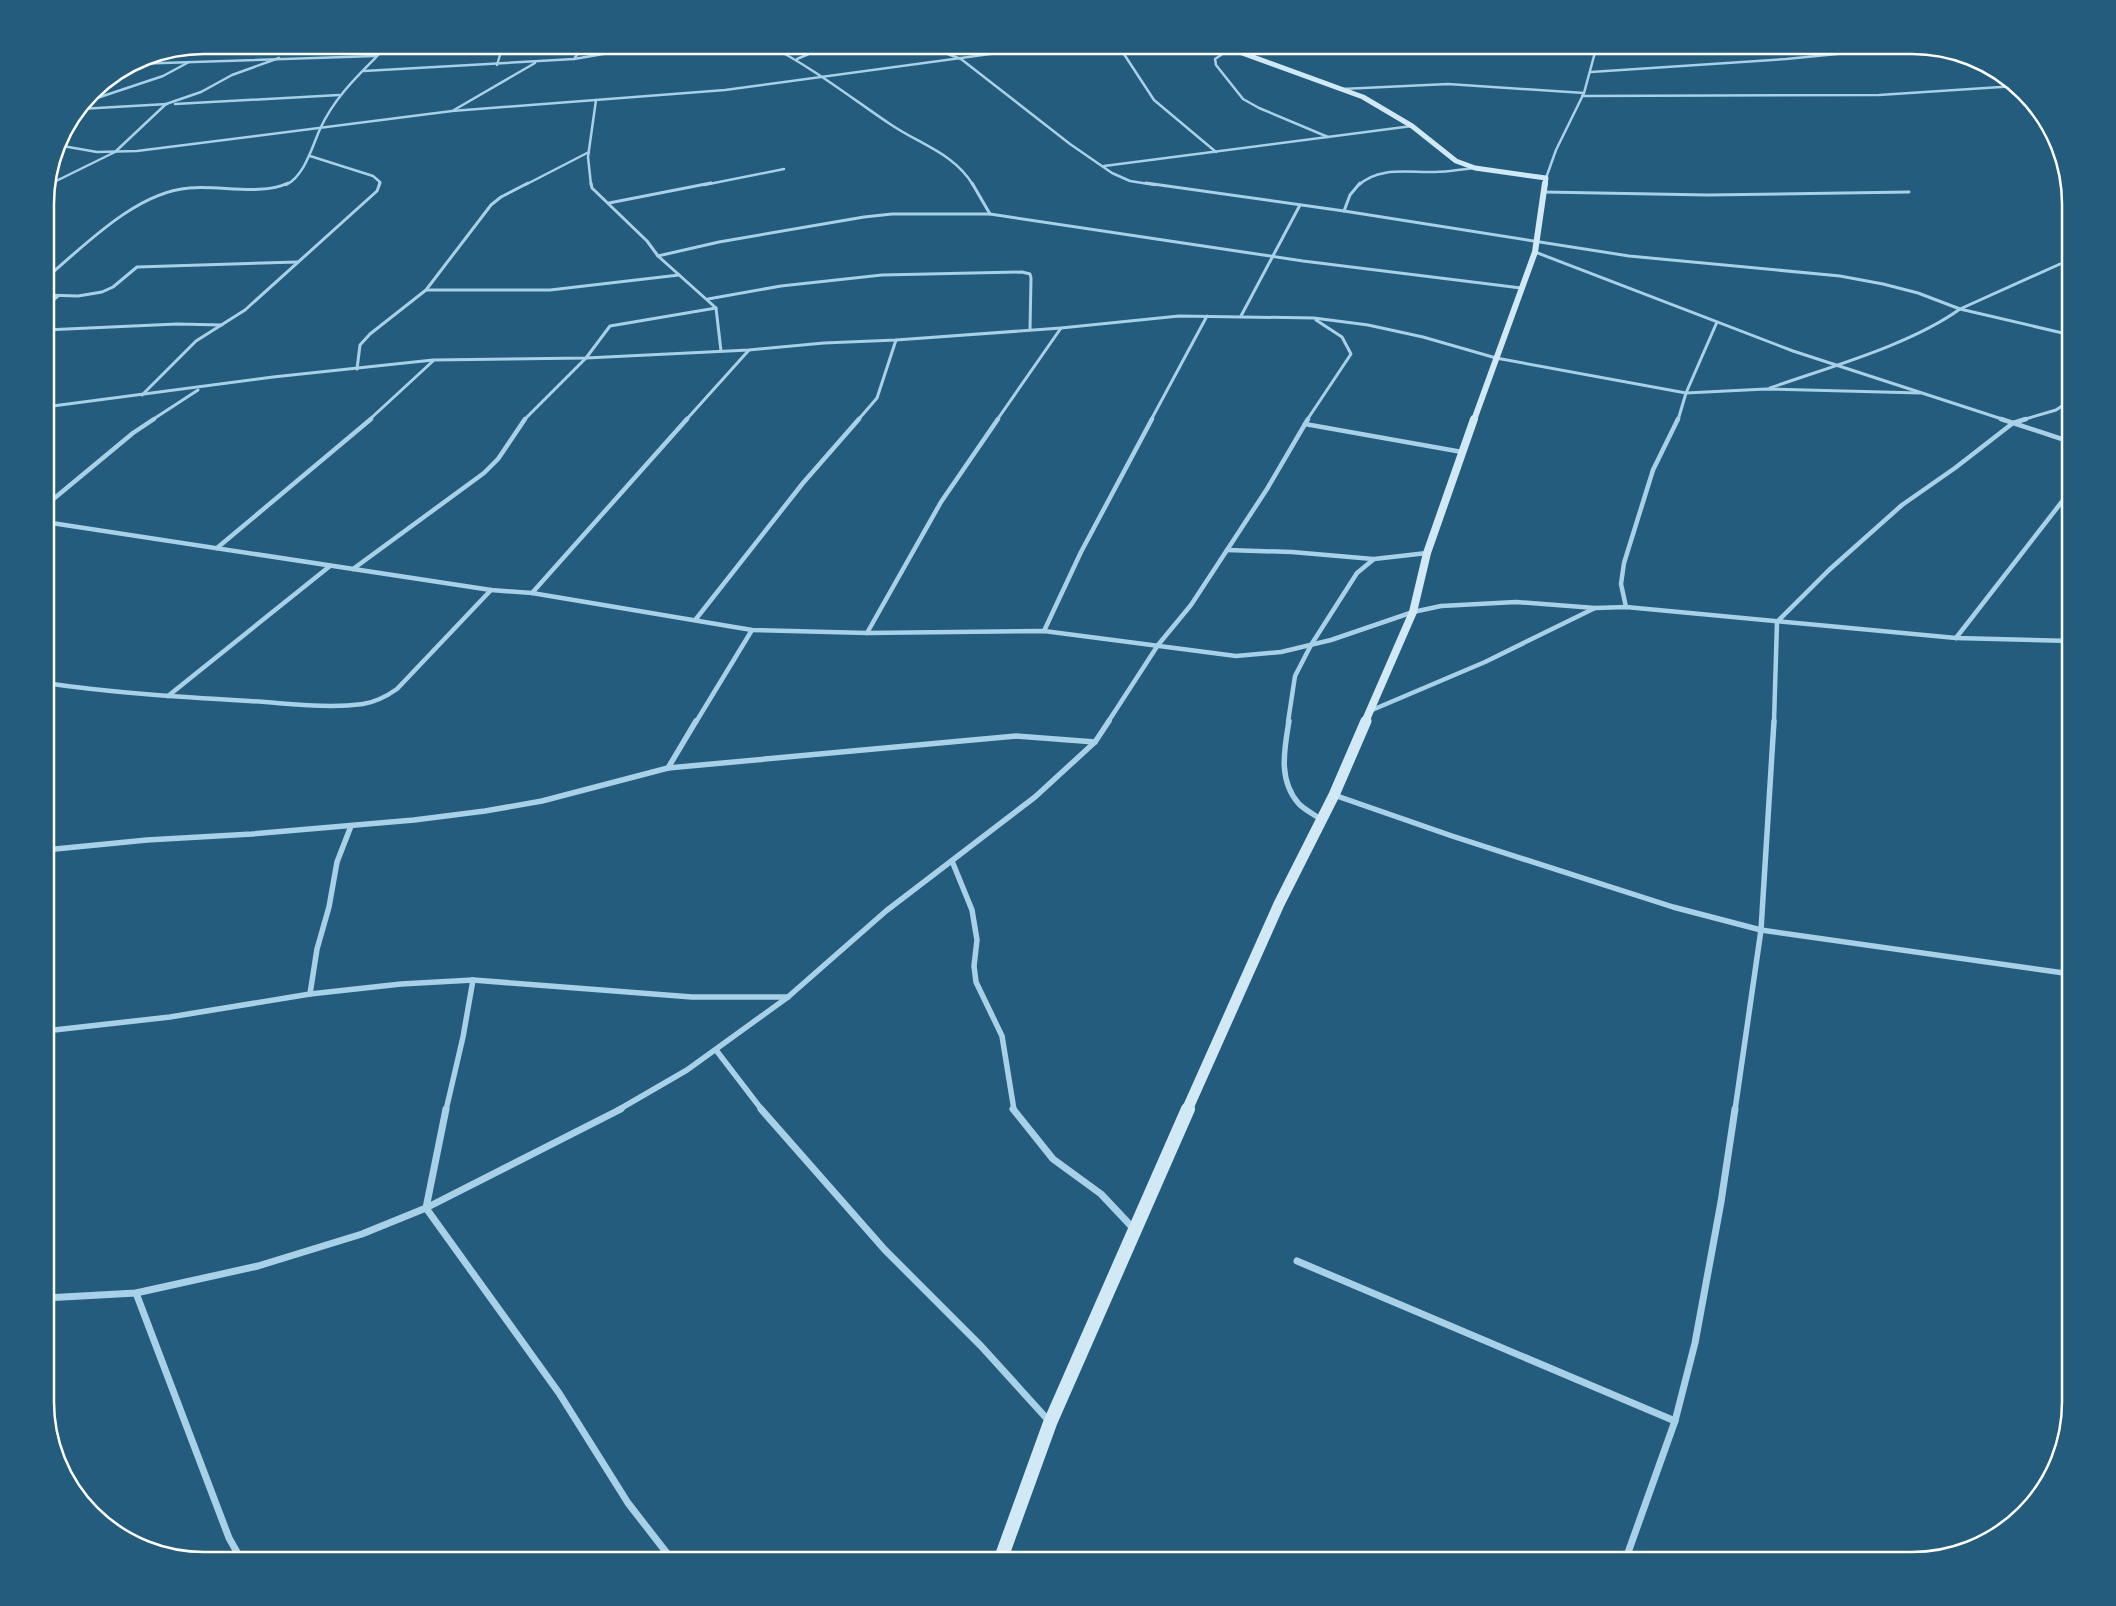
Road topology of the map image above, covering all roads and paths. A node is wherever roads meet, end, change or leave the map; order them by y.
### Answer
1 (377, 54) edge
2 (500, 54) edge
3 (578, 54) edge
4 (603, 54) edge
5 (786, 54) edge
6 (808, 54) edge
7 (948, 54) edge
8 (995, 54) edge
9 (1124, 54) edge
10 (1222, 54) edge
11 (1244, 54) edge
12 (1595, 54) edge
13 (1835, 54) edge
14 (375, 56) junction
15 (279, 58) junction
16 (574, 59) junction
17 (796, 59) junction
18 (961, 59) junction
19 (191, 61) junction
20 (538, 62) junction
21 (152, 63) edge
22 (497, 65) junction
23 (364, 71) junction
24 (1591, 72) junction
25 (827, 78) junction
26 (1373, 87) junction
27 (2006, 87) edge
28 (1342, 89) junction
29 (1584, 92) junction
30 (340, 95) junction
31 (1582, 96) junction
32 (99, 97) edge
33 (1363, 97) junction
34 (596, 100) junction
35 (166, 104) junction
36 (88, 109) edge
37 (452, 111) junction
38 (1412, 126) junction
39 (320, 129) junction
40 (1329, 137) junction
41 (65, 146) edge
42 (115, 152) junction
43 (589, 152) junction
44 (1216, 152) junction
45 (310, 156) junction
46 (1104, 166) junction
47 (1475, 168) junction
48 (784, 170) dead end
49 (1546, 178) junction
50 (56, 181) edge
51 (1544, 192) junction
52 (1909, 192) dead end
53 (609, 203) junction
54 (1300, 205) junction
55 (1344, 211) junction
56 (990, 214) junction
57 (1535, 247) junction
58 (658, 256) junction
59 (1274, 256) junction
60 (298, 262) junction
61 (2060, 264) dead end
62 (54, 272) edge
63 (679, 275) junction
64 (1521, 288) junction
65 (426, 290) junction
66 (54, 296) edge
67 (58, 296) junction
68 (54, 299) edge
69 (708, 299) junction
70 (716, 308) junction
71 (1960, 309) junction
72 (1207, 316) junction
73 (1241, 316) junction
74 (1314, 318) junction
75 (1717, 322) junction
76 (222, 325) junction
77 (1061, 328) junction
78 (54, 330) edge
79 (1030, 330) junction
80 (2062, 333) edge
81 (896, 340) junction
82 (750, 350) junction
83 (721, 351) junction
84 (586, 358) junction
85 (1496, 358) junction
86 (433, 360) junction
87 (1837, 365) junction
88 (357, 369) junction
89 (201, 388) junction
90 (1766, 389) junction
91 (1686, 393) junction
92 (1920, 393) junction
93 (142, 395) junction
94 (54, 406) edge
95 (2062, 406) edge
96 (2014, 423) junction
97 (1305, 424) junction
98 (2062, 439) edge
99 (1462, 452) junction
100 (54, 499) edge
101 (2062, 502) edge
102 (54, 523) edge
103 (216, 548) junction
104 (1227, 550) junction
105 (1428, 553) junction
106 (1374, 559) junction
107 (330, 566) junction
108 (353, 569) junction
109 (491, 590) junction
110 (532, 592) junction
111 (1626, 607) junction
112 (1595, 608) junction
113 (1413, 612) junction
114 (696, 619) junction
115 (1777, 622) junction
116 (752, 630) junction
117 (1044, 632) junction
118 (867, 633) junction
119 (1956, 638) junction
120 (2062, 641) edge
121 (1311, 645) junction
122 (1158, 646) junction
123 (54, 684) edge
124 (168, 696) junction
125 (1372, 710) junction
126 (1095, 742) junction
127 (668, 768) junction
128 (1334, 795) junction
129 (1322, 820) junction
130 (351, 826) junction
131 (54, 849) edge
132 (952, 861) junction
133 (1761, 930) junction
134 (2062, 973) edge
135 (473, 980) junction
136 (310, 994) junction
137 (788, 997) junction
138 (54, 1030) edge
139 (716, 1050) junction
140 (426, 1208) junction
141 (1134, 1229) junction
142 (1297, 1261) dead end
143 (136, 1293) junction
144 (54, 1298) edge
145 (1675, 1421) junction
146 (1050, 1423) junction
147 (237, 1552) edge
148 (666, 1552) edge
149 (1003, 1552) edge
150 (1628, 1552) edge

1 - 14 street
2 - 22 street
3 - 16 street
4 - 16 street
5 - 17 street
6 - 17 street
7 - 18 street
8 - 18 street
9 - 44 street
10 - 40 street
11 - 28 street
12 - 24 street
13 - 24 street
14 - 15 street
14 - 23 street
15 - 19 street
15 - 35 street
16 - 20 street
17 - 25 street
18 - 25 street
18 - 46 street
19 - 21 street
19 - 32 street
20 - 22 street
20 - 37 street
22 - 23 street
23 - 30 street
24 - 29 street
25 - 34 street
25 - 56 street
26 - 28 street
26 - 29 street
26 - 33 street
27 - 31 street
28 - 33 street
29 - 31 street
30 - 35 street
30 - 39 street
31 - 49 street
33 - 38 street
34 - 37 street
34 - 43 street
35 - 36 street
35 - 42 street
37 - 39 street
38 - 40 street
38 - 47 street
39 - 42 street
39 - 45 street
40 - 44 street
41 - 42 street
42 - 50 street
43 - 53 street
43 - 65 street
44 - 46 street
45 - 60 street
45 - 62 street
46 - 54 street
47 - 49 street
47 - 55 street
48 - 53 street
49 - 51 street
51 - 52 street
51 - 57 street
53 - 58 street
54 - 55 street
54 - 59 street
55 - 57 street
56 - 58 street
56 - 59 street
57 - 64 street
57 - 71 street
57 - 75 street
58 - 63 street
59 - 64 street
59 - 73 street
60 - 67 street
60 - 76 street
61 - 71 street
63 - 65 street
63 - 69 street
64 - 85 street
65 - 88 street
66 - 67 street
67 - 68 street
69 - 70 street
69 - 79 street
70 - 83 street
70 - 84 street
71 - 80 street
71 - 87 street
72 - 73 street
72 - 77 street
72 - 117 street
73 - 74 street
74 - 85 street
74 - 97 street
75 - 87 street
75 - 91 street
76 - 78 street
76 - 93 street
77 - 79 street
77 - 118 street
79 - 81 street
81 - 82 street
81 - 114 street
82 - 83 street
82 - 110 street
83 - 84 street
84 - 86 street
84 - 108 street
85 - 91 street
85 - 99 street
86 - 88 street
86 - 103 street
87 - 90 street
87 - 92 street
88 - 89 street
89 - 93 street
89 - 100 street
90 - 91 street
90 - 92 street
91 - 111 street
92 - 96 street
93 - 94 street
95 - 96 street
96 - 98 street
96 - 115 street
97 - 99 street
97 - 104 street
99 - 105 street
101 - 119 street
102 - 103 street
103 - 107 street
104 - 106 street
104 - 122 street
105 - 106 street
105 - 113 street
106 - 121 street
107 - 108 street
107 - 124 street
108 - 109 street
109 - 110 street
109 - 124 street
110 - 114 street
111 - 112 street
111 - 115 street
112 - 113 street
112 - 125 street
113 - 121 street
113 - 125 street
114 - 116 street
115 - 119 street
115 - 133 street
116 - 118 street
116 - 127 street
117 - 118 street
117 - 122 street
119 - 120 street
121 - 122 street
121 - 129 street
122 - 126 street
123 - 124 street
125 - 128 street
126 - 127 street
126 - 132 street
127 - 130 street
128 - 129 street
128 - 133 street
129 - 141 street
130 - 131 street
130 - 136 street
132 - 137 street
132 - 141 street
133 - 134 street
133 - 145 street
135 - 136 street
135 - 137 street
135 - 140 street
136 - 138 street
137 - 139 street
139 - 140 street
139 - 146 street
140 - 143 street
140 - 148 street
141 - 146 street
142 - 145 street
143 - 144 street
143 - 147 street
145 - 150 street
146 - 149 street

